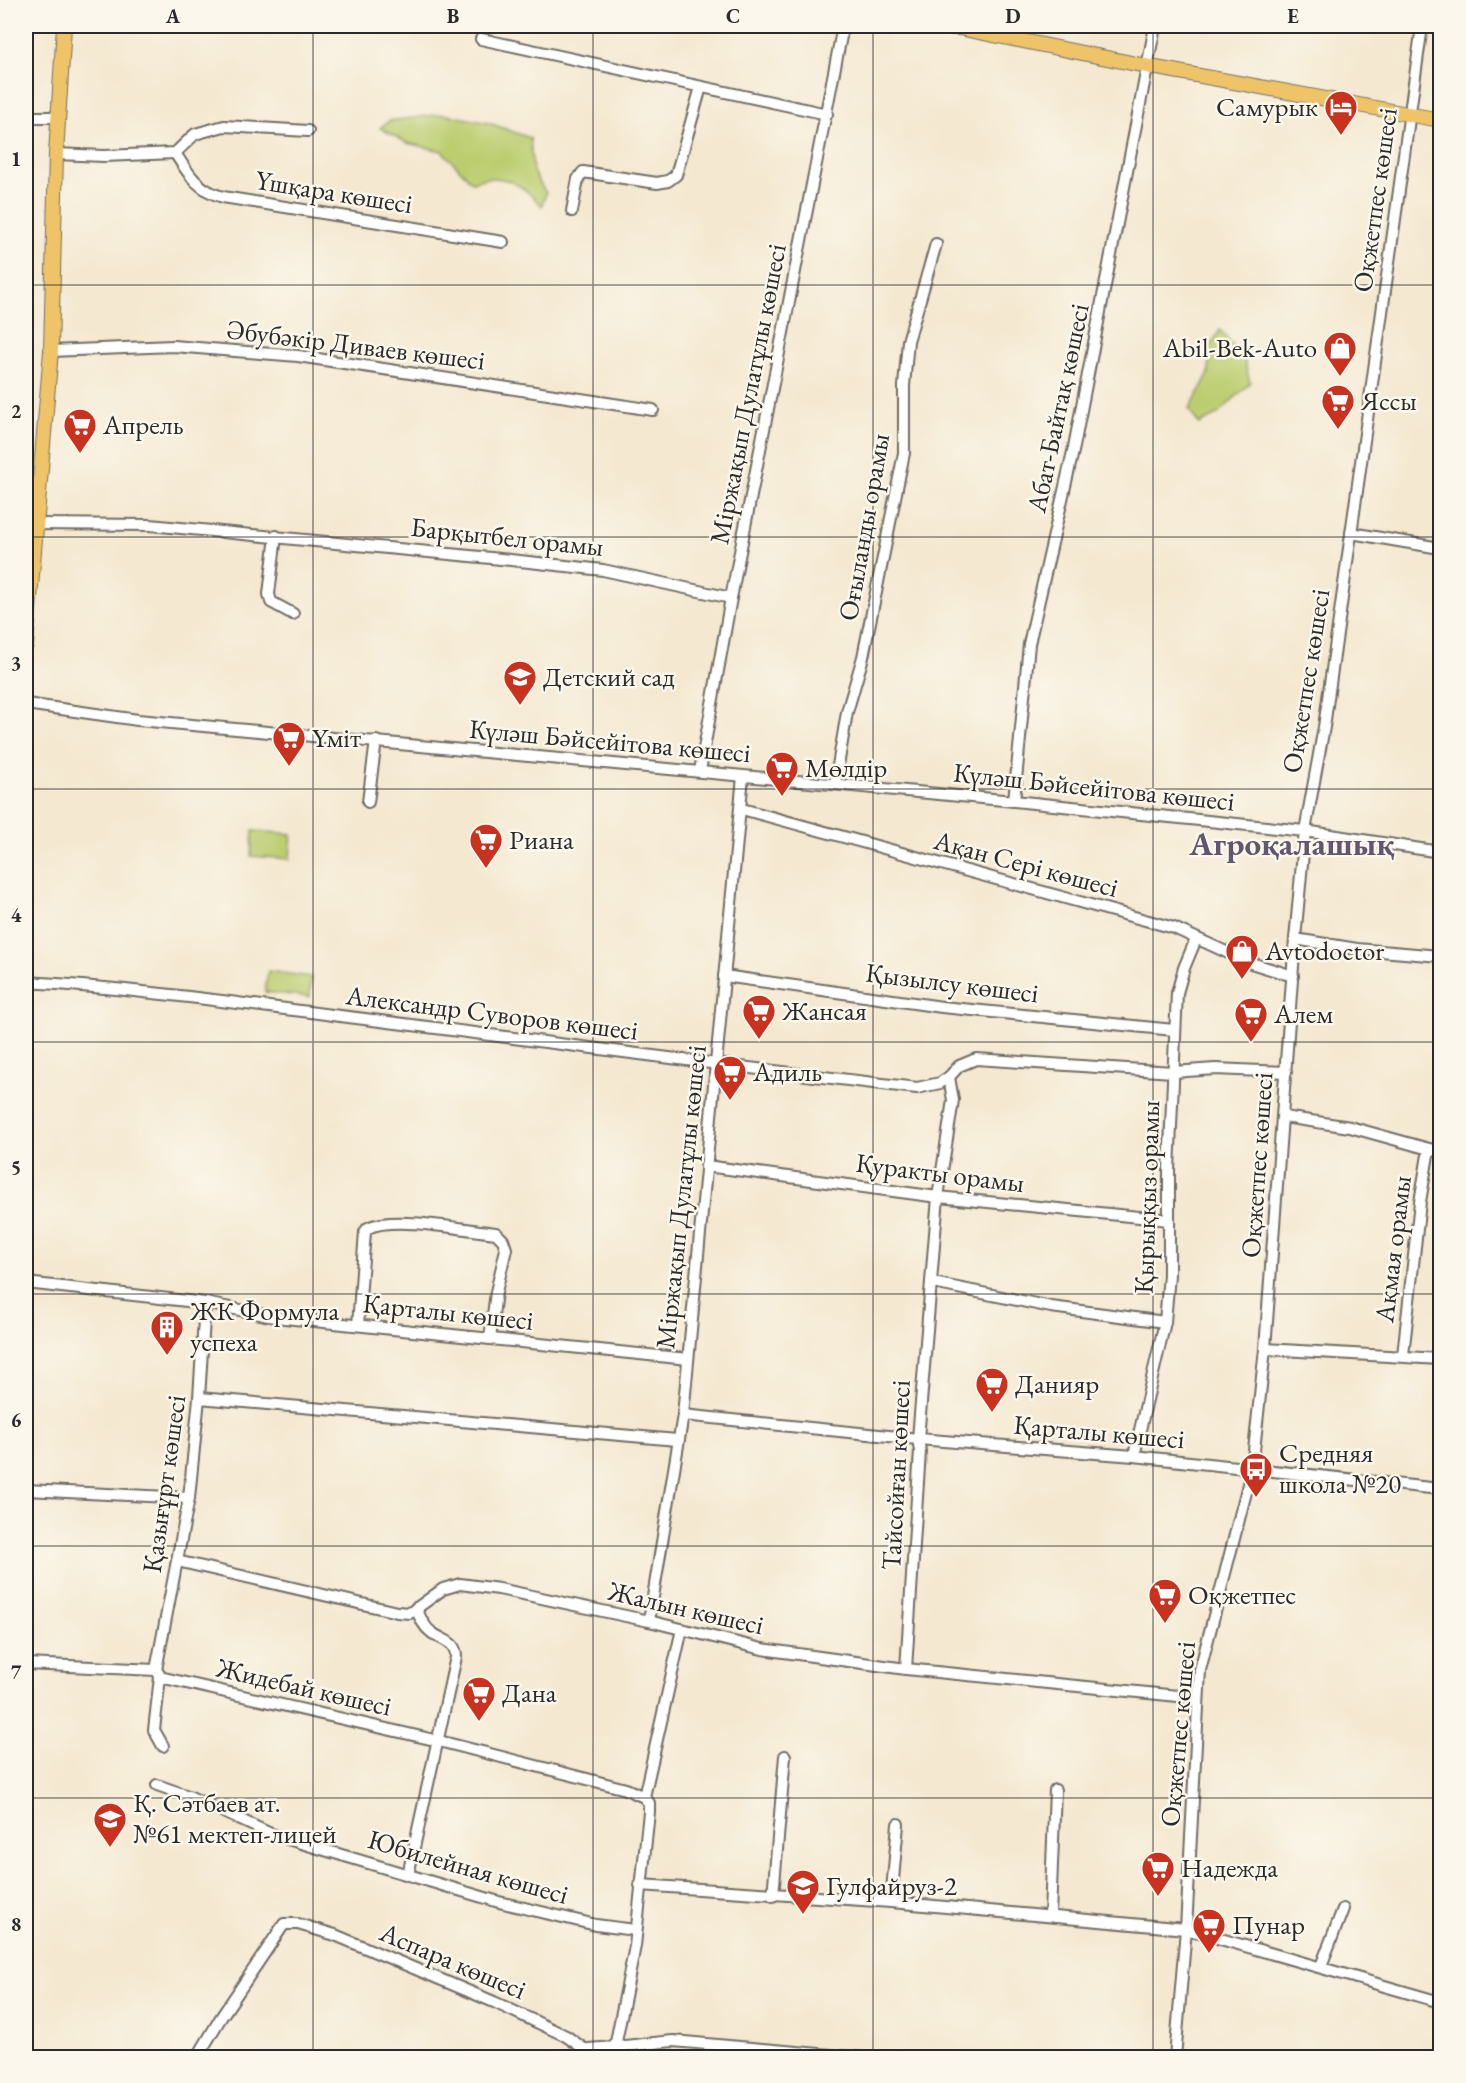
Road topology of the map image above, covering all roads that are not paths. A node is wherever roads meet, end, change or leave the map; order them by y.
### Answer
1 (64, 26) edge
2 (843, 26) edge
3 (933, 26) edge
4 (1155, 26) edge
5 (1422, 26) edge
6 (989, 30) edge
7 (481, 39) dead end
8 (1146, 66) junction
9 (701, 87) junction
10 (827, 114) junction
11 (1409, 114) junction
12 (26, 117) edge
13 (58, 117) junction
14 (1440, 120) edge
15 (308, 131) dead end
16 (176, 153) junction
17 (56, 154) junction
18 (572, 211) dead end
19 (503, 242) dead end
20 (936, 244) dead end
21 (51, 351) junction
22 (653, 410) dead end
23 (36, 524) junction
24 (1351, 533) junction
25 (276, 536) junction
26 (1440, 548) edge
27 (731, 598) junction
28 (293, 614) dead end
29 (26, 645) edge
30 (26, 704) edge
31 (376, 741) junction
32 (700, 771) junction
33 (743, 776) junction
34 (836, 784) junction
35 (1014, 801) junction
36 (368, 802) dead end
37 (742, 809) junction
38 (1305, 831) junction
39 (1440, 852) edge
40 (1196, 939) junction
41 (1295, 939) junction
42 (1440, 956) edge
43 (724, 976) junction
44 (1293, 976) junction
45 (26, 982) edge
46 (1174, 1030) junction
47 (717, 1066) junction
48 (1173, 1072) junction
49 (1286, 1072) junction
50 (949, 1077) junction
51 (1284, 1117) junction
52 (1429, 1149) junction
53 (1440, 1152) edge
54 (706, 1166) junction
55 (938, 1197) junction
56 (1169, 1220) junction
57 (26, 1283) edge
58 (933, 1283) junction
59 (205, 1303) junction
60 (1165, 1322) junction
61 (358, 1325) junction
62 (490, 1339) junction
63 (1265, 1349) junction
64 (1403, 1356) junction
65 (688, 1359) junction
66 (1440, 1359) edge
67 (199, 1398) junction
68 (682, 1415) junction
69 (918, 1439) junction
70 (677, 1440) junction
71 (1134, 1456) junction
72 (1252, 1469) junction
73 (1440, 1489) edge
74 (26, 1490) edge
75 (189, 1498) junction
76 (177, 1561) junction
77 (416, 1608) junction
78 (649, 1622) junction
79 (682, 1629) junction
80 (26, 1665) edge
81 (906, 1669) junction
82 (158, 1674) junction
83 (1198, 1698) junction
84 (438, 1741) junction
85 (163, 1746) dead end
86 (785, 1756) dead end
87 (157, 1785) dead end
88 (1055, 1790) dead end
89 (644, 1797) junction
90 (898, 1824) dead end
91 (408, 1875) junction
92 (640, 1885) junction
93 (773, 1896) junction
94 (891, 1902) junction
95 (1342, 1909) dead end
96 (1050, 1915) junction
97 (1186, 1929) junction
98 (636, 1930) junction
99 (1321, 1966) junction
100 (1440, 2002) edge
101 (615, 2047) junction
102 (588, 2049) junction
103 (820, 2056) edge
104 (197, 2058) edge
105 (597, 2058) edge
106 (865, 2058) edge
107 (1175, 2058) edge

1 - 13 main road
2 - 10 street, Міржақып Дулатұлы көшесі
3 - 6 main road
4 - 8 street, Абат-Байтақ көшесі
5 - 11 street, Оқжетпес көшесі
6 - 8 main road
7 - 9 street
8 - 11 main road
8 - 35 street, Абат-Байтақ көшесі
9 - 10 street
9 - 18 street
10 - 27 street, Міржақып Дулатұлы көшесі
11 - 14 main road
11 - 24 street, Оқжетпес көшесі
12 - 13 street
13 - 17 main road
15 - 16 street
16 - 17 street
16 - 19 street, Үшқара көшесі
17 - 21 main road
20 - 34 street, Оғыланды орамы
21 - 22 street, Әбубәкір Диваев көшесі
21 - 23 main road
23 - 25 street, Барқытбел орамы
23 - 29 main road
24 - 26 street
24 - 38 street, Оқжетпес көшесі
25 - 27 street, Барқытбел орамы
25 - 28 street
27 - 32 street, Міржақып Дулатұлы көшесі
30 - 31 street, Күләш Бәйсейітова көшесі
31 - 32 street, Күләш Бәйсейітова көшесі
31 - 36 street
32 - 33 street, Күләш Бәйсейітова көшесі
33 - 34 street, Күләш Бәйсейітова көшесі
33 - 37 street, Міржақып Дулатұлы көшесі
34 - 35 street, Күләш Бәйсейітова көшесі
35 - 38 street, Күләш Бәйсейітова көшесі
37 - 40 street, Ақан Сері көшесі
37 - 43 street, Міржақып Дулатұлы көшесі
38 - 39 street, Күләш Бәйсейітова көшесі
38 - 41 street, Оқжетпес көшесі
40 - 44 street, Ақан Сері көшесі
40 - 46 street, Қырыққыз орамы
41 - 42 street
41 - 44 street, Оқжетпес көшесі
43 - 46 street, Қызылсу көшесі
43 - 47 street, Міржақып Дулатұлы көшесі
44 - 49 street, Оқжетпес көшесі
45 - 47 street, Александр Суворов көшесі
46 - 48 street, Қырыққыз орамы
47 - 50 street, Александр Суворов көшесі
47 - 54 street, Міржақып Дулатұлы көшесі
48 - 49 street
48 - 50 street
48 - 56 street, Қырыққыз орамы
49 - 51 street, Оқжетпес көшесі
50 - 55 street, Тайсойған көшесі
51 - 52 street
51 - 63 street, Оқжетпес көшесі
52 - 53 street
52 - 64 street, Ақмая орамы
54 - 55 street, Қуракты орамы
54 - 65 street, Міржақып Дулатұлы көшесі
55 - 56 street, Қуракты орамы
55 - 58 street, Тайсойған көшесі
56 - 60 street, Қырыққыз орамы
57 - 59 street, Қарталы көшесі
58 - 60 street
58 - 69 street, Тайсойған көшесі
59 - 61 street, Қарталы көшесі
59 - 67 street, Қазығұрт көшесі
60 - 71 street, Қырыққыз орамы
61 - 62 street, Қарталы көшесі
61 - 62 street
62 - 65 street, Қарталы көшесі
63 - 64 street
63 - 72 street, Оқжетпес көшесі
64 - 66 street
65 - 68 street, Міржақып Дулатұлы көшесі
67 - 70 street
67 - 75 street, Қазығұрт көшесі
68 - 69 street, Қарталы көшесі
68 - 70 street, Міржақып Дулатұлы көшесі
69 - 71 street, Қарталы көшесі
69 - 81 street, Тайсойған көшесі
70 - 78 street, Міржақып Дулатұлы көшесі
71 - 72 street, Қарталы көшесі
72 - 73 street, Қарталы көшесі
72 - 83 street, Оқжетпес көшесі
74 - 75 street
75 - 76 street, Қазығұрт көшесі
76 - 77 street
76 - 82 street, Қазығұрт көшесі
77 - 78 street, Жалын көшесі
77 - 84 street
78 - 79 street, Жалын көшесі
79 - 81 street, Жалын көшесі
79 - 89 street
80 - 82 street, Жидебай көшесі
81 - 83 street, Жалын көшесі
82 - 84 street, Жидебай көшесі
82 - 85 street, Қазығұрт көшесі
83 - 97 street, Оқжетпес көшесі
84 - 89 street, Жидебай көшесі
84 - 91 street
86 - 93 street
87 - 91 street, Юбилейная көшесі
88 - 96 street
89 - 92 street
90 - 94 street
91 - 98 street, Юбилейная көшесі
92 - 93 street
92 - 98 street
93 - 94 street
94 - 96 street
95 - 99 street
96 - 97 street
97 - 99 street
97 - 107 street, Оқжетпес көшесі
98 - 101 street
99 - 100 street
101 - 102 street
101 - 103 street
102 - 104 street, Аспара көшесі
102 - 105 street, Аспара көшесі
103 - 106 street

